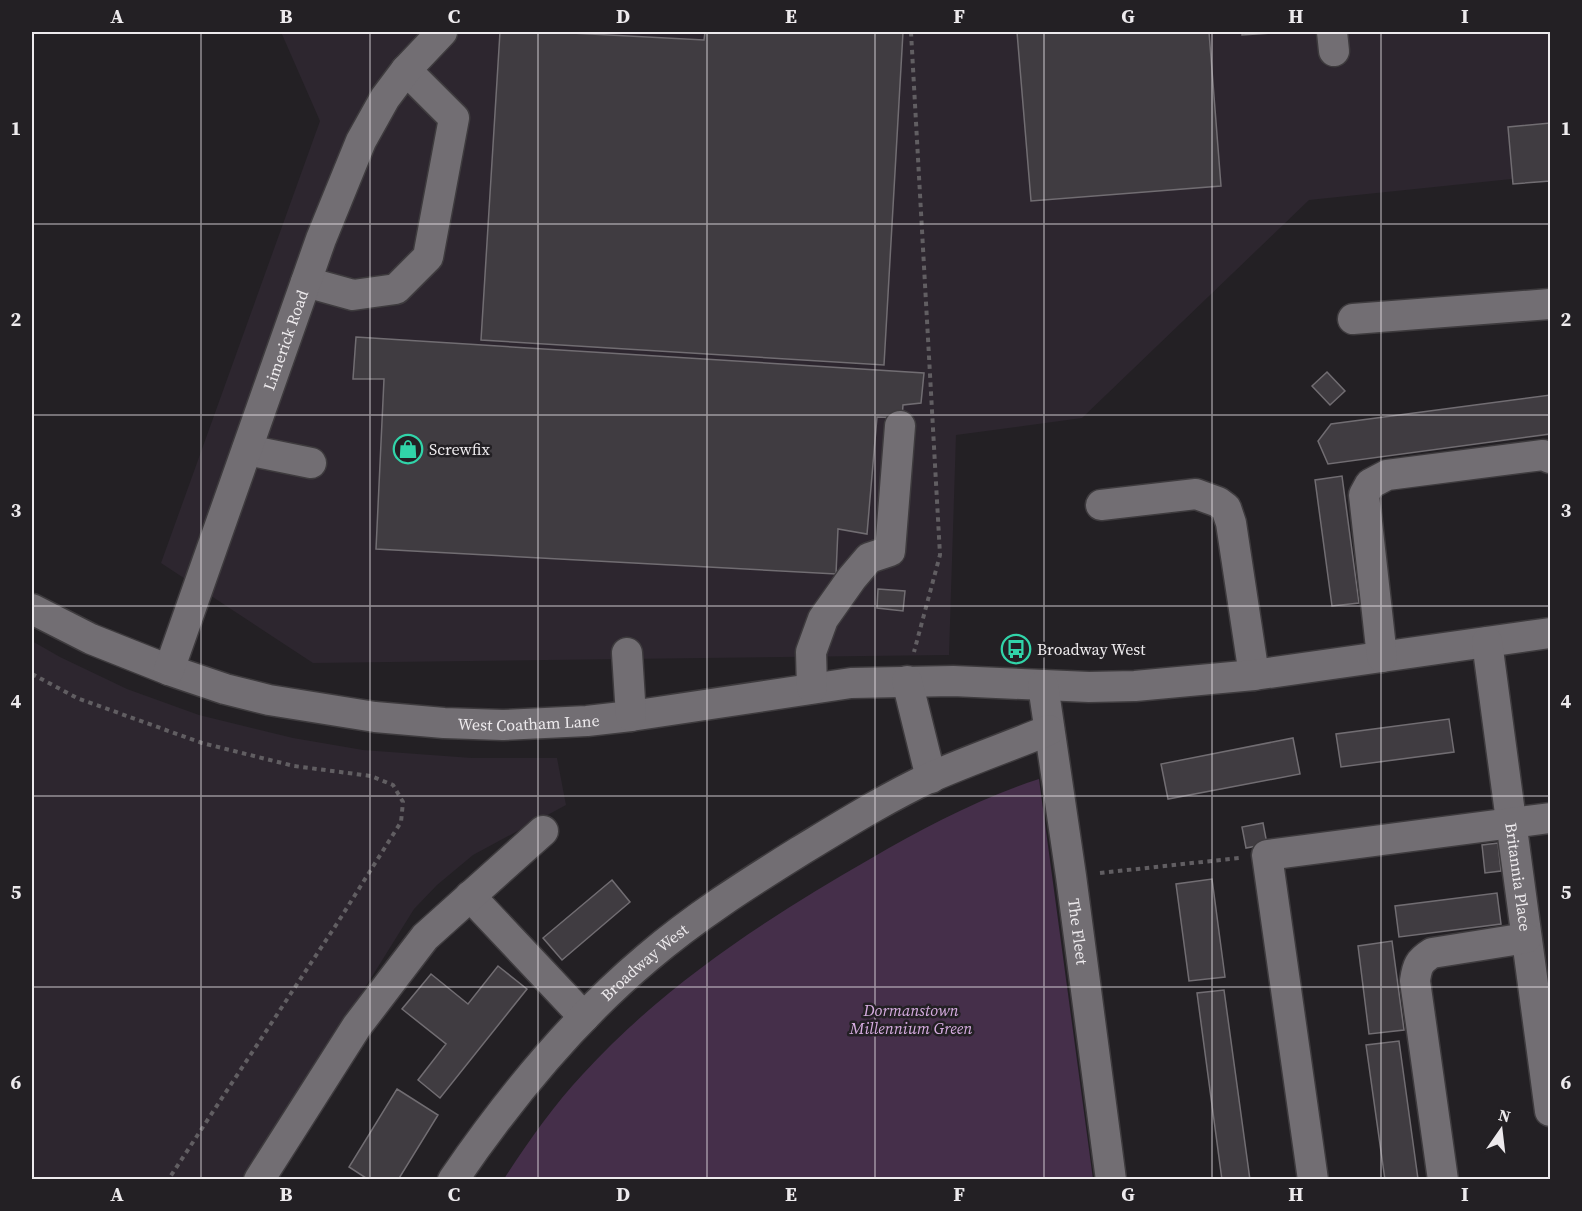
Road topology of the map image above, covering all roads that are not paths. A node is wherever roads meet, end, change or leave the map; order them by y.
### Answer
1 (442, 32) edge
2 (406, 70) junction
3 (306, 282) junction
4 (1551, 304) edge
5 (1353, 319) dead end
6 (900, 426) dead end
7 (247, 450) junction
8 (1551, 458) edge
9 (311, 463) dead end
10 (1101, 504) dead end
11 (32, 609) edge
12 (1551, 633) edge
13 (1487, 642) junction
14 (627, 653) dead end
15 (1382, 657) junction
16 (169, 670) junction
17 (1254, 675) junction
18 (907, 681) junction
19 (1043, 685) junction
20 (812, 688) junction
21 (631, 716) junction
22 (1049, 730) junction
23 (931, 778) junction
24 (1551, 818) edge
25 (1512, 823) junction
26 (543, 831) dead end
27 (470, 896) junction
28 (1526, 938) junction
29 (584, 1017) junction
30 (1551, 1111) edge
31 (259, 1179) edge
32 (453, 1179) edge
33 (1111, 1179) edge
34 (1313, 1179) edge
35 (1443, 1179) edge

1 - 2 street, Limerick Road
2 - 3 street, Limerick Road
2 - 3 street
3 - 7 street, Limerick Road
4 - 5 street
6 - 20 street
7 - 9 street
7 - 16 street, Limerick Road
8 - 15 street
10 - 17 street
11 - 16 street, West Coatham Lane
12 - 13 street
13 - 15 street
13 - 25 street, Britannia Place
14 - 21 street
15 - 17 street
16 - 21 street, West Coatham Lane
17 - 19 street
18 - 19 street, West Coatham Lane
18 - 20 street, West Coatham Lane
18 - 23 street
19 - 22 street, The Fleet
20 - 21 street, West Coatham Lane
22 - 23 street, Broadway West
22 - 33 street, The Fleet
23 - 29 street, Broadway West
24 - 25 street
25 - 28 street, Britannia Place
25 - 34 street
26 - 27 street
27 - 29 street
27 - 31 street
28 - 30 street, Britannia Place
28 - 35 street
29 - 32 street, Broadway West

